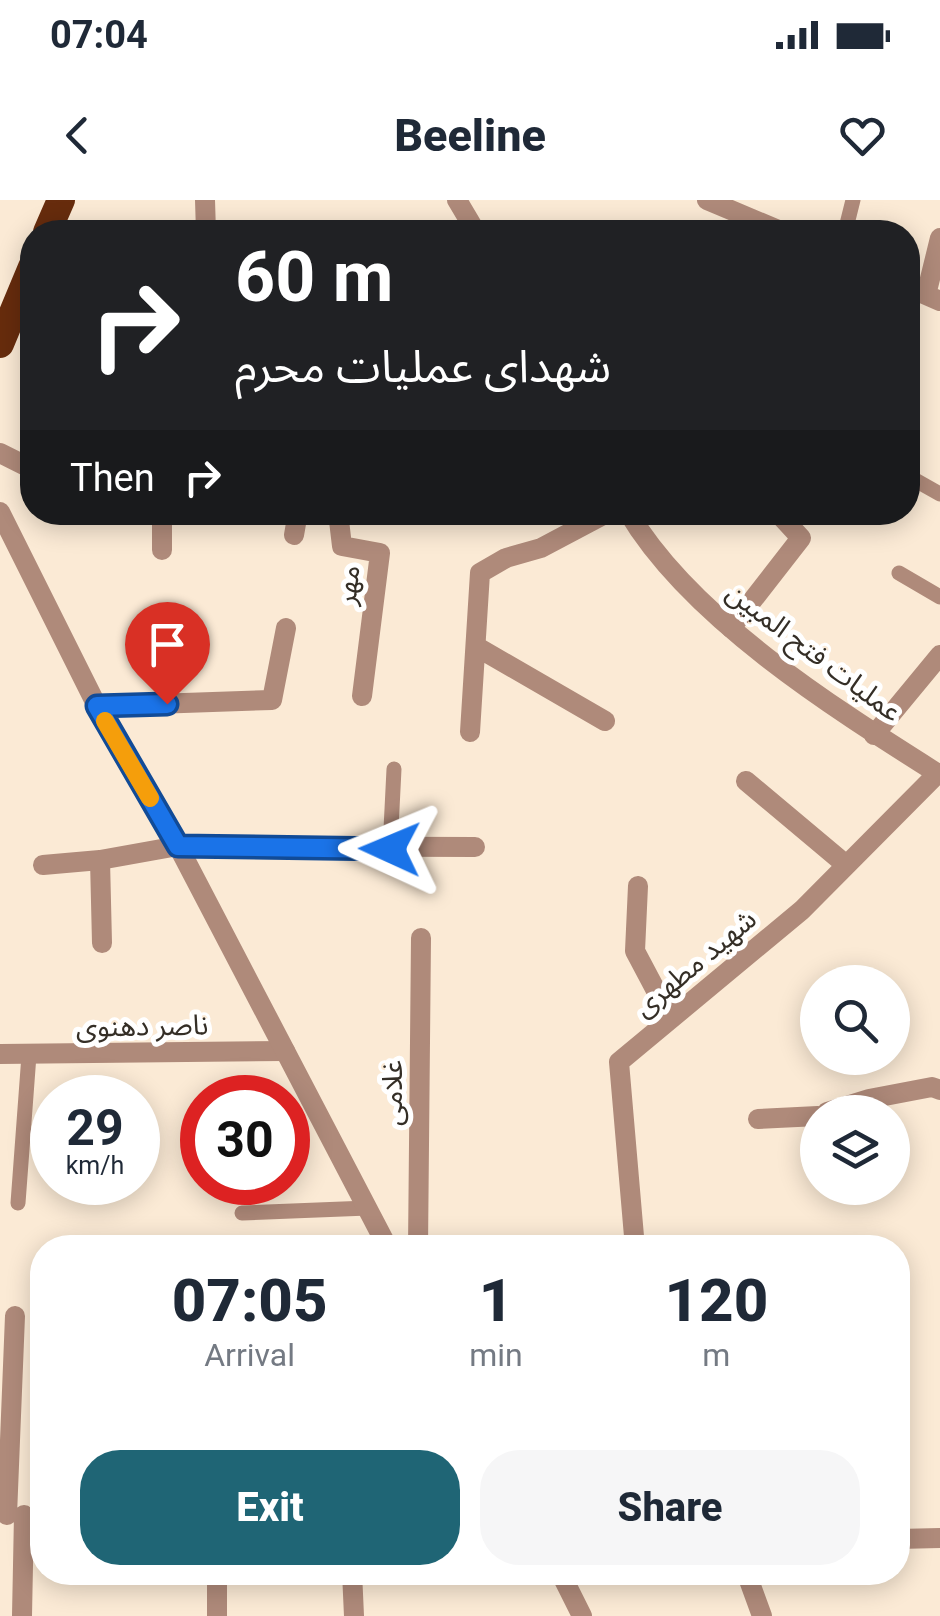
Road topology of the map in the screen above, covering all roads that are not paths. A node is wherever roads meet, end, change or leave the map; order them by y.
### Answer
1 (708, 200) edge
2 (754, 220) edge
3 (940, 238) edge
4 (925, 295) edge
5 (20, 296) edge
6 (0, 344) edge
7 (0, 512) edge
8 (162, 525) edge
9 (296, 525) edge
10 (340, 525) edge
11 (584, 525) edge
12 (636, 525) edge
13 (788, 525) edge
14 (294, 535) dead end
15 (162, 550) dead end
16 (899, 573) dead end
17 (940, 597) edge
18 (286, 628) dead end
19 (731, 628) junction
20 (477, 647) junction
21 (940, 655) edge
22 (362, 696) dead end
23 (97, 706) junction
24 (605, 720) dead end
25 (470, 732) dead end
26 (874, 736) junction
27 (394, 769) dead end
28 (939, 774) edge
29 (746, 781) dead end
30 (178, 846) junction
31 (476, 847) dead end
32 (390, 849) junction
33 (100, 860) junction
34 (846, 864) junction
35 (43, 865) dead end
36 (638, 886) dead end
37 (420, 938) dead end
38 (102, 943) dead end
39 (671, 1019) junction
40 (285, 1050) junction
41 (0, 1054) edge
42 (29, 1055) junction
43 (940, 1090) edge
44 (890, 1095) edge
45 (800, 1115) edge
46 (758, 1119) dead end
47 (18, 1204) dead end
48 (368, 1208) junction
49 (242, 1214) dead end
50 (382, 1235) edge
51 (418, 1235) edge
52 (634, 1235) edge
53 (16, 1316) dead end
54 (18, 1515) edge
55 (940, 1538) edge
56 (910, 1539) edge
57 (217, 1585) edge
58 (353, 1585) edge
59 (566, 1585) edge
60 (751, 1585) edge
61 (22, 1616) edge
62 (217, 1616) edge
63 (354, 1616) edge
64 (582, 1616) edge
65 (762, 1616) edge

1 - 2 street
3 - 4 street
5 - 6 highway
7 - 23 street
8 - 15 street
9 - 14 street
10 - 22 street, مهر
11 - 20 street
12 - 19 street, عملیات فتح المبین
13 - 19 street
16 - 17 lane
18 - 23 street
19 - 26 street, عملیات فتح المبین
20 - 24 street
20 - 25 street
21 - 26 street
23 - 30 street
26 - 28 street, عملیات فتح المبین
27 - 32 lane
28 - 34 street, شهید مطهری
29 - 34 street
30 - 32 street
30 - 33 street
30 - 40 street
31 - 32 street
33 - 35 street
33 - 38 street
34 - 39 street, شهید مطهری
36 - 39 street
37 - 51 street, غلامی
39 - 52 street, شهید مطهری
40 - 42 street, ناصر دهنوی
40 - 48 street
41 - 42 street, ناصر دهنوی
42 - 47 lane
43 - 44 street
45 - 46 street
48 - 49 lane
48 - 50 street
53 - 54 street
54 - 61 street
55 - 56 street
57 - 62 street
58 - 63 street
59 - 64 street
60 - 65 street

